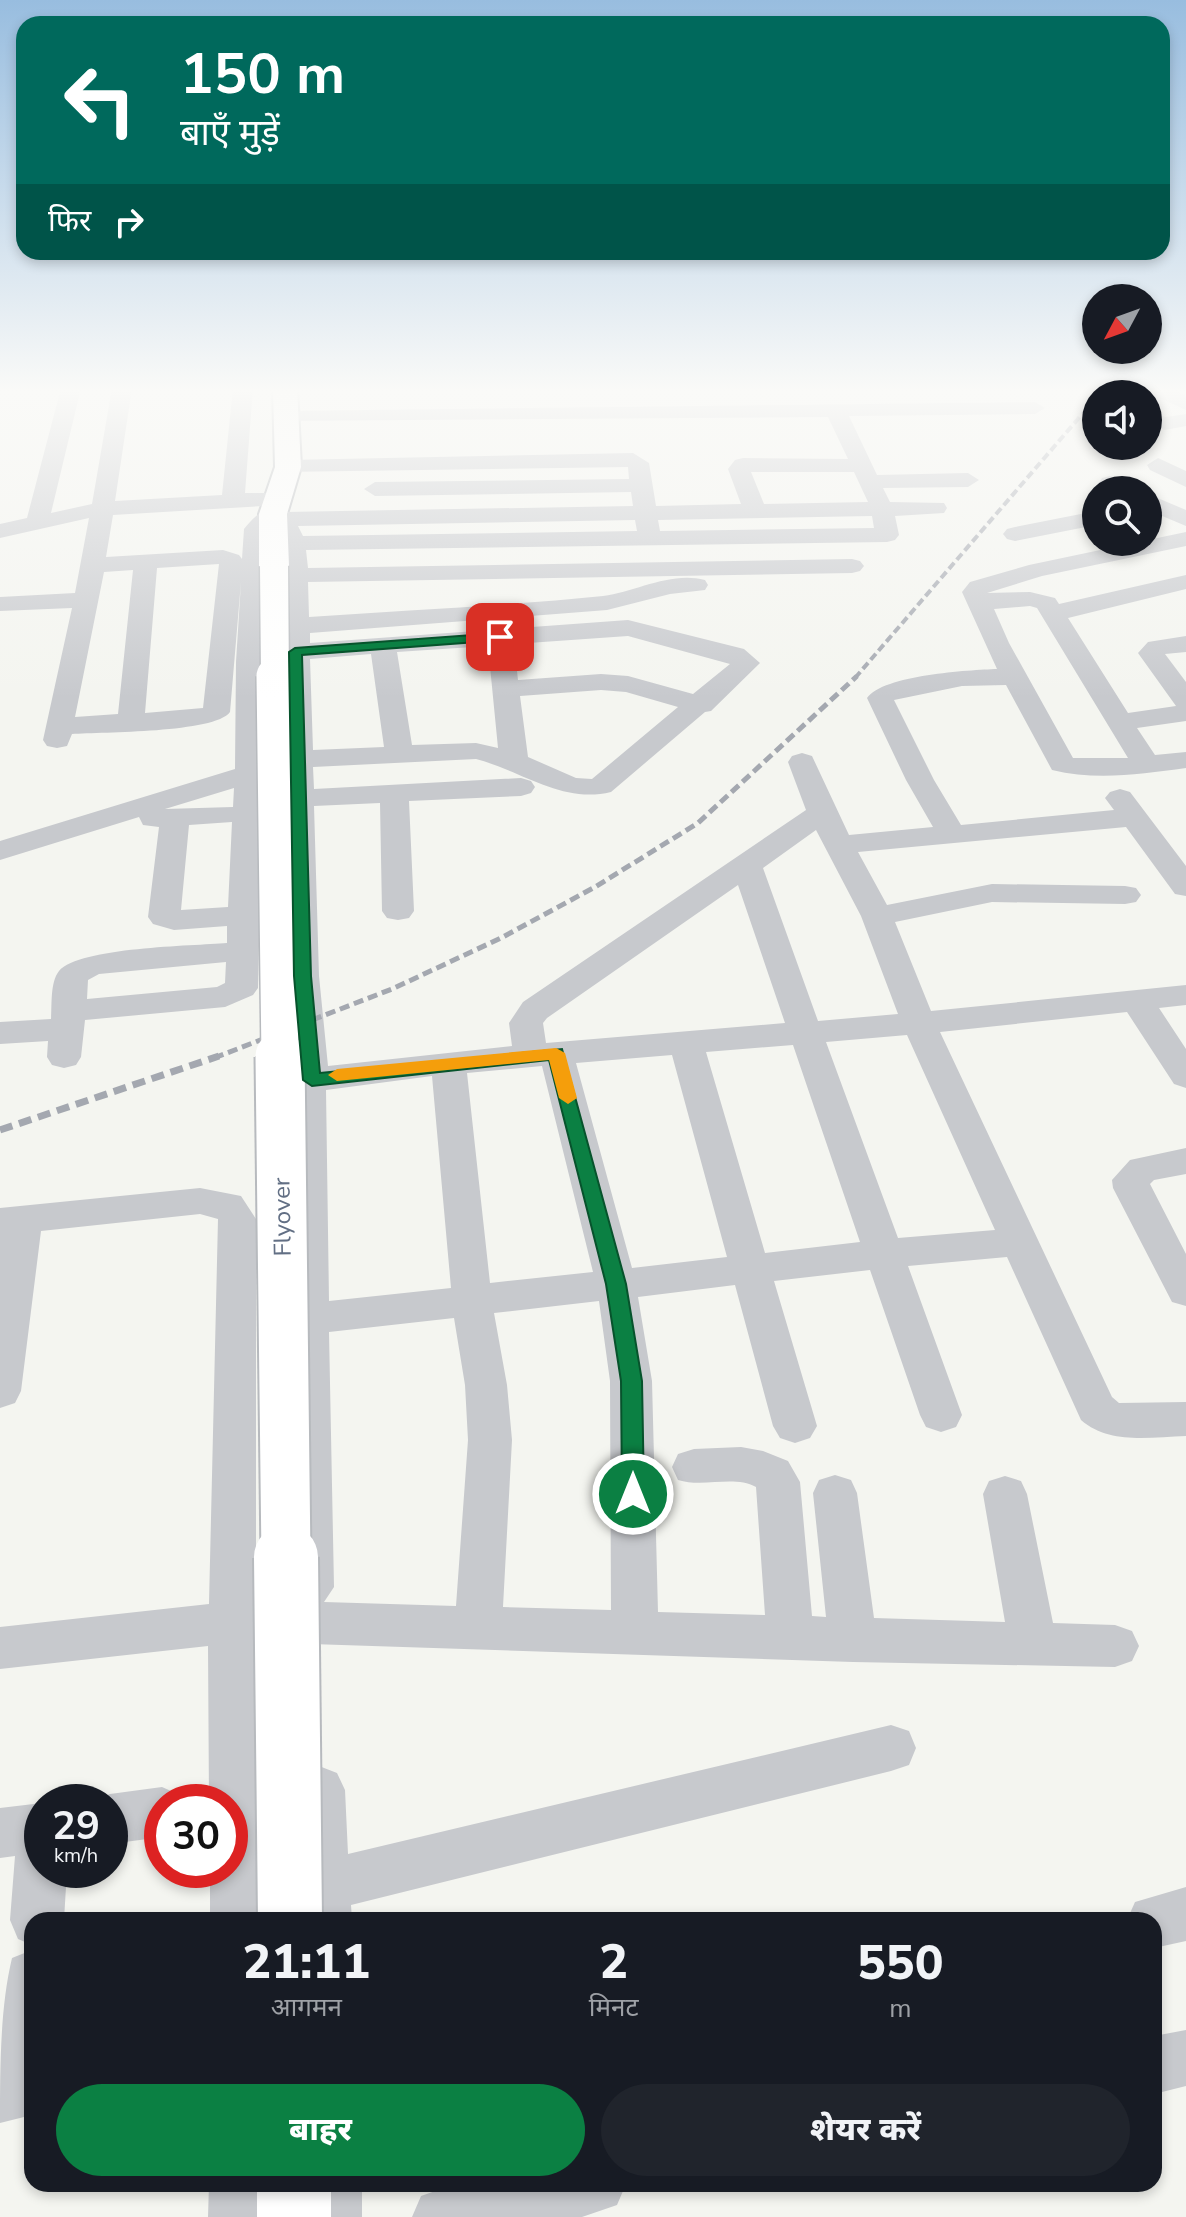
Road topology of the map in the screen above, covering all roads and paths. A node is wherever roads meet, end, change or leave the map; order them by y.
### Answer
1 (45, 491) edge
2 (103, 491) edge
3 (234, 491) edge
4 (285, 491) edge
5 (353, 491) edge
6 (490, 491) edge
7 (644, 491) edge
8 (748, 491) edge
9 (875, 491) edge
10 (233, 500) junction
11 (936, 508) dead end
12 (1162, 508) edge
13 (100, 509) junction
14 (802, 509) junction
15 (882, 509) junction
16 (755, 510) junction
17 (647, 512) junction
18 (490, 514) junction
19 (285, 518) junction
20 (1186, 519) edge
21 (38, 520) junction
22 (1082, 521) edge
23 (0, 531) edge
24 (1015, 534) dead end
25 (812, 538) junction
26 (650, 539) junction
27 (1186, 539) edge
28 (491, 542) junction
29 (146, 562) junction
30 (93, 565) junction
31 (852, 566) dead end
32 (654, 568) junction
33 (489, 571) junction
34 (820, 574) junction
35 (1186, 582) edge
36 (85, 600) junction
37 (978, 602) junction
38 (0, 604) edge
39 (1055, 613) junction
40 (500, 637) junction
41 (296, 639) junction
42 (1186, 644) edge
43 (383, 645) junction
44 (1013, 677) junction
45 (506, 689) junction
46 (1186, 701) edge
47 (701, 705) junction
48 (1186, 713) edge
49 (131, 721) junction
50 (1121, 722) junction
51 (399, 754) junction
52 (297, 759) junction
53 (802, 762) dead end
54 (1146, 764) junction
55 (1183, 764) edge
56 (1096, 767) junction
57 (249, 773) junction
58 (518, 774) junction
59 (394, 793) junction
60 (299, 798) junction
61 (822, 813) junction
62 (227, 814) dead end
63 (1134, 817) junction
64 (175, 818) junction
65 (87, 823) junction
66 (952, 834) junction
67 (841, 845) junction
68 (0, 851) edge
69 (747, 867) junction
70 (1186, 887) edge
71 (1125, 895) dead end
72 (398, 911) dead end
73 (243, 916) junction
74 (877, 916) junction
75 (242, 951) junction
76 (1186, 995) edge
77 (1137, 1001) junction
78 (919, 1023) junction
79 (66, 1032) junction
80 (0, 1033) edge
81 (806, 1033) junction
82 (686, 1043) junction
83 (543, 1054) junction
84 (448, 1063) junction
85 (1185, 1073) edge
86 (312, 1080) junction
87 (1186, 1161) edge
88 (237, 1219) junction
89 (12, 1221) edge
90 (307, 1222) junction
91 (1019, 1242) junction
92 (884, 1254) junction
93 (751, 1269) junction
94 (616, 1284) junction
95 (1186, 1291) edge
96 (472, 1302) junction
97 (308, 1319) junction
98 (3, 1350) edge
99 (0, 1391) edge
100 (941, 1415) dead end
101 (1186, 1419) edge
102 (795, 1426) dead end
103 (694, 1467) dead end
104 (835, 1493) dead end
105 (1005, 1494) dead end
106 (232, 1622) junction
107 (311, 1623) junction
108 (478, 1627) junction
109 (635, 1631) junction
110 (790, 1638) junction
111 (853, 1641) junction
112 (1033, 1644) junction
113 (1115, 1646) dead end
114 (0, 1648) edge
115 (891, 1748) dead end
116 (232, 1784) edge
117 (24, 1830) edge
118 (0, 1833) edge
119 (39, 1888) edge
120 (236, 1888) edge
121 (313, 1909) edge
122 (38, 1912) edge
123 (237, 1912) edge
124 (1186, 1914) edge
125 (1162, 1919) edge
126 (1186, 2058) edge
127 (1162, 2063) edge
128 (24, 2078) edge
129 (0, 2094) edge
130 (239, 2192) edge
131 (294, 2192) edge
132 (332, 2192) edge
133 (559, 2192) edge
134 (238, 2217) edge
135 (294, 2217) edge
136 (332, 2217) edge
137 (442, 2217) edge

1 - 21 street
2 - 13 street
3 - 10 street
4 - 19 main road, Flyover
5 - 19 street
6 - 18 street
7 - 17 street
8 - 16 street
9 - 15 street
10 - 13 street
10 - 19 street
11 - 15 street
12 - 20 street
13 - 21 street
13 - 30 street
14 - 15 street
14 - 16 street
14 - 25 street
15 - 25 street
16 - 17 street
17 - 18 street
17 - 26 street
18 - 19 street
18 - 28 street
19 - 28 street
19 - 33 street
19 - 41 street
19 - 57 street
19 - 121 main road, Flyover, bridge
21 - 23 street
22 - 24 street
25 - 26 street
25 - 34 street
26 - 28 street
26 - 32 street
27 - 37 street
28 - 33 street
29 - 30 street
29 - 49 street
29 - 49 street
30 - 36 street
31 - 34 street
32 - 33 street
32 - 34 street
34 - 41 street
35 - 39 street
36 - 38 street
36 - 49 street
37 - 39 street
37 - 44 street
39 - 50 street
40 - 43 street
40 - 45 street
40 - 47 street
41 - 43 street
41 - 52 street
42 - 46 street
43 - 51 street
44 - 56 street
44 - 66 street
45 - 47 street
45 - 58 street
47 - 58 street
48 - 50 street
50 - 54 street
51 - 52 street
51 - 58 street
52 - 57 street
52 - 60 street
53 - 61 street
54 - 55 street
54 - 56 street
56 - 63 street
57 - 65 street
57 - 73 street
58 - 59 street
59 - 60 street
59 - 72 street
60 - 86 street
61 - 67 street
61 - 69 street
62 - 64 street
63 - 66 street
63 - 70 street
64 - 65 street
64 - 73 street
65 - 68 street
66 - 67 street
67 - 74 street
69 - 81 street
69 - 83 street
71 - 74 street
73 - 75 street
74 - 78 street
75 - 79 street
75 - 79 street
76 - 77 street
77 - 78 street
77 - 85 street
78 - 81 street
78 - 91 street
79 - 80 street
81 - 82 street
81 - 92 street
82 - 83 street
82 - 93 street
83 - 84 street
83 - 94 street
84 - 86 street
84 - 96 street
86 - 90 street
87 - 95 street
88 - 89 street
88 - 90 street
88 - 106 street
89 - 98 street
90 - 97 street
91 - 92 street
91 - 101 street
92 - 93 street
92 - 100 street
93 - 94 street
93 - 102 street
94 - 96 street
94 - 109 street
96 - 97 street
96 - 108 street
97 - 107 street
98 - 99 street
103 - 110 street
104 - 111 street
105 - 112 street
106 - 114 street
106 - 116 street
107 - 108 street
107 - 121 street
108 - 109 street
109 - 110 street
110 - 111 street
111 - 112 street
112 - 113 street
115 - 121 street
117 - 118 street
119 - 122 street
120 - 123 street
124 - 125 street
126 - 127 street
128 - 129 street
130 - 134 street
131 - 135 main road
132 - 136 street
133 - 137 street

